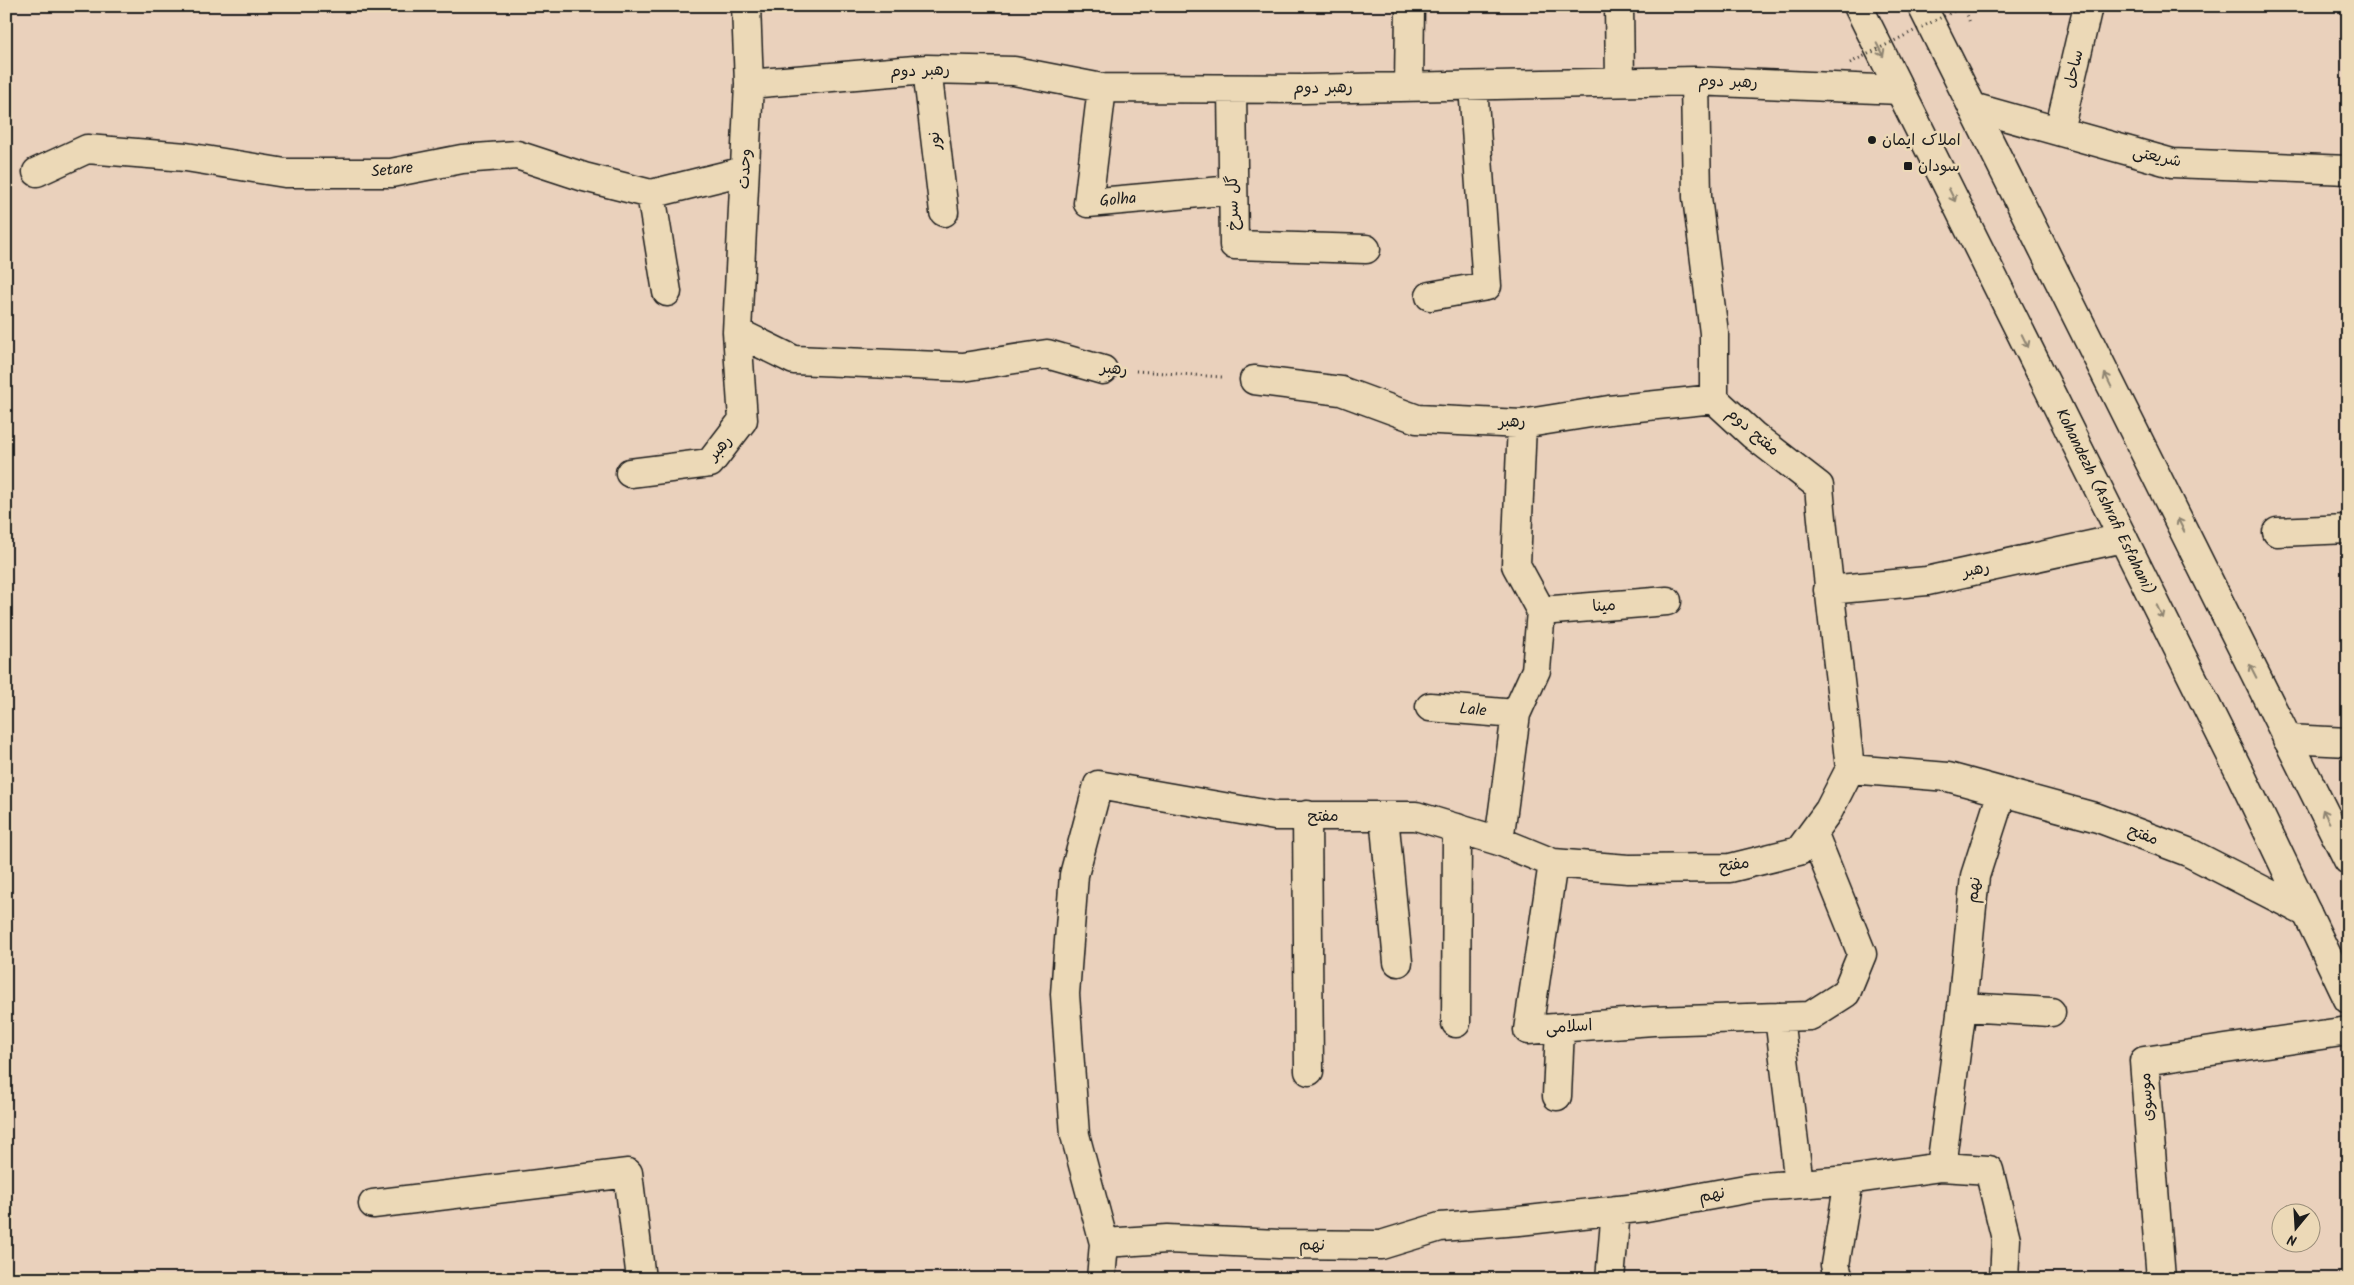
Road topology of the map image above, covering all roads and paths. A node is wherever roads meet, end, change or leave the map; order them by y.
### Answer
1 (746, 6) edge
2 (1410, 6) edge
3 (1619, 6) edge
4 (1858, 6) edge
5 (1922, 6) edge
6 (1964, 6) edge
7 (2088, 6) edge
8 (1850, 63) dead end
9 (927, 69) junction
10 (1695, 81) junction
11 (1620, 82) junction
12 (748, 84) junction
13 (1473, 86) junction
14 (1409, 87) junction
15 (1102, 88) junction
16 (1232, 89) junction
17 (1900, 90) junction
18 (1972, 107) junction
19 (2059, 131) junction
20 (2348, 170) edge
21 (744, 171) junction
22 (37, 172) dead end
23 (1233, 190) junction
24 (651, 194) junction
25 (944, 212) dead end
26 (1366, 249) dead end
27 (667, 292) dead end
28 (1430, 296) dead end
29 (737, 332) junction
30 (1102, 370) joint
31 (1254, 380) joint
32 (1714, 399) junction
33 (1522, 424) junction
34 (630, 473) dead end
35 (2348, 529) edge
36 (2277, 532) dead end
37 (2123, 538) junction
38 (1828, 590) junction
39 (1667, 601) dead end
40 (1541, 611) junction
41 (1430, 707) dead end
42 (1516, 714) junction
43 (2287, 739) junction
44 (2348, 742) edge
45 (1850, 769) junction
46 (2002, 792) junction
47 (1307, 816) junction
48 (1384, 816) junction
49 (1457, 828) junction
50 (1813, 832) junction
51 (1498, 841) junction
52 (2348, 860) edge
53 (1553, 863) junction
54 (2307, 913) junction
55 (1398, 962) dead end
56 (2348, 1000) edge
57 (1962, 1007) junction
58 (2051, 1012) dead end
59 (1779, 1017) junction
60 (1456, 1023) dead end
61 (1560, 1028) junction
62 (2348, 1031) edge
63 (1309, 1071) dead end
64 (1557, 1096) dead end
65 (1941, 1167) junction
66 (1849, 1180) junction
67 (1799, 1184) junction
68 (373, 1204) dead end
69 (1616, 1210) junction
70 (1104, 1243) junction
71 (641, 1279) edge
72 (1101, 1279) edge
73 (1610, 1279) edge
74 (1839, 1279) edge
75 (2004, 1279) edge
76 (2161, 1279) edge

1 - 12 street, وحدت
2 - 14 street
3 - 11 street
4 -> 17 street, Kohandezh (Ashrafi Esfahani)
5 - 18 street
6 - 8 path, bridge
7 - 19 street, ساحل
9 - 12 street, رهبر دوم
9 - 15 street, رهبر دوم
9 - 25 street, نور
10 - 11 street, رهبر دوم
10 - 17 street, رهبر دوم
10 - 32 street, مفتح دوم
11 - 13 street, رهبر دوم
12 - 21 street, وحدت
13 - 14 street, رهبر دوم
13 - 28 street
14 - 16 street, رهبر دوم
15 - 16 street, رهبر دوم
15 - 23 street, Golha
16 - 23 street, گل سرخ
17 -> 37 street, Kohandezh (Ashrafi Esfahani)
18 - 19 street, شریعتی
43 -> 18 street
19 - 20 street, شریعتی
21 - 24 street, Setare
21 - 29 street, وحدت
22 - 24 street, Setare
23 - 26 street, گل سرخ
24 - 27 street
29 - 30 street, رهبر
29 - 34 street, رهبر
30 - 31 path, رهبر
31 - 33 street, رهبر
32 - 33 street, رهبر
32 - 38 street, مفتح دوم
33 - 40 street
35 - 36 street
37 - 38 street, رهبر
37 -> 54 street, Kohandezh (Ashrafi Esfahani)
38 - 45 street, مفتح دوم
39 - 40 street, مینا
40 - 42 street
41 - 42 street, Lale
42 - 51 street
43 - 44 street
52 -> 43 street
45 - 46 street, مفتح
45 - 50 street, مفتح
46 - 54 street, مفتح
46 - 57 street, نهم
47 - 48 street, مفتح
47 - 63 street
47 - 70 street, مفتح
48 - 49 street, مفتح
48 - 55 street
49 - 51 street, مفتح
49 - 60 street
50 - 53 street, مفتح
50 - 59 street, اسلامی
51 - 53 street, مفتح
53 - 61 street, اسلامی
54 - 56 street, Kohandezh (Ashrafi Esfahani)
57 - 58 street
57 - 65 street, نهم
59 - 61 street, اسلامی
59 - 67 street
61 - 64 street
62 - 76 street, موسوی
65 - 66 street, نهم
65 - 75 street
66 - 67 street, نهم
66 - 74 street
67 - 69 street, نهم
68 - 71 street
69 - 70 street, نهم
69 - 73 street
70 - 72 street

